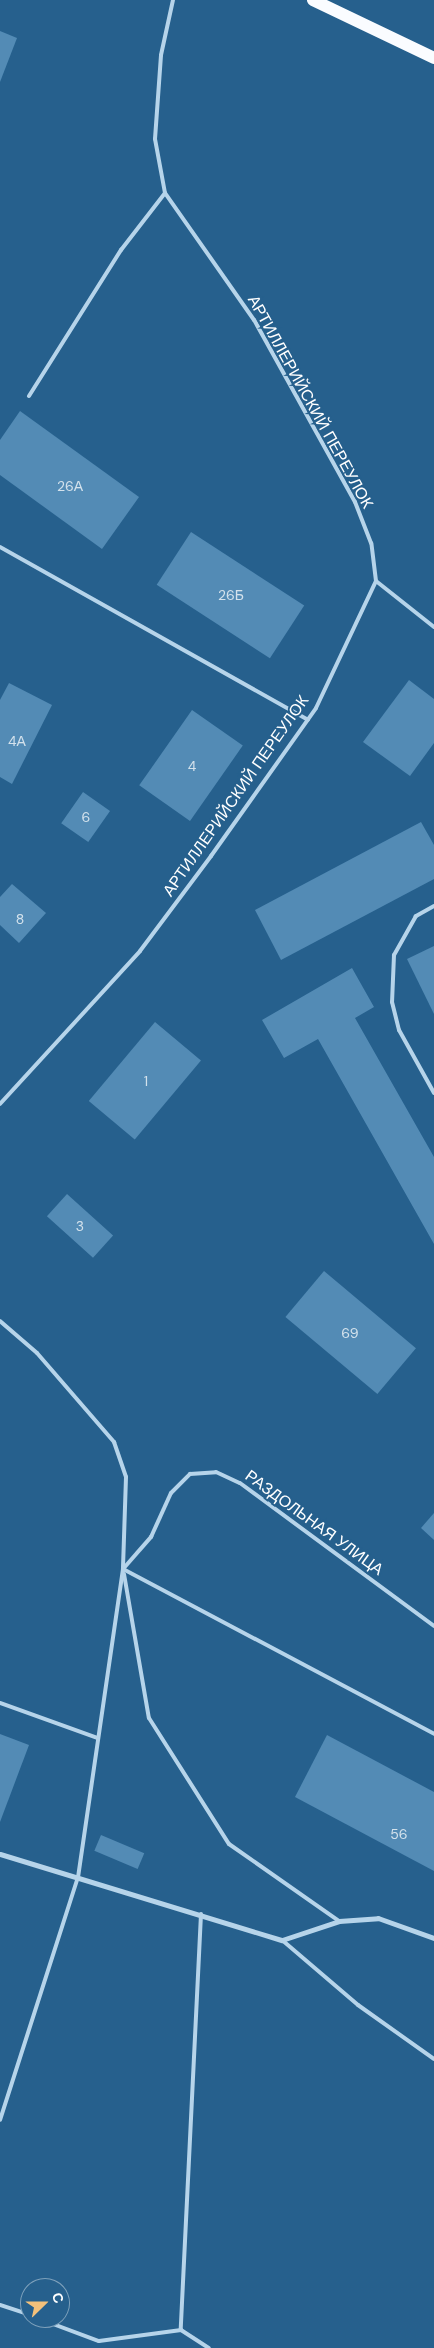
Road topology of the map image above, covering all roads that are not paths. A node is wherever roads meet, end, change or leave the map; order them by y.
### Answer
1 (172, 0) edge
2 (313, 0) edge
3 (434, 58) edge
4 (165, 193) junction
5 (29, 396) dead end
6 (0, 547) edge
7 (376, 581) junction
8 (434, 627) edge
9 (308, 720) junction
10 (434, 906) edge
11 (434, 1093) edge
12 (0, 1104) edge
13 (0, 1321) edge
14 (123, 1569) junction
15 (434, 1626) edge
16 (0, 1703) edge
17 (434, 1734) edge
18 (98, 1738) junction
19 (0, 1854) edge
20 (78, 1877) junction
21 (201, 1914) junction
22 (339, 1921) junction
23 (434, 1938) edge
24 (282, 1940) junction
25 (434, 2059) edge
26 (0, 2120) edge
27 (0, 2305) edge
28 (20, 2312) edge
29 (64, 2328) edge
30 (181, 2330) junction
31 (209, 2348) edge

1 - 4 lane, АРТИЛЛЕРИЙСКИЙ ПЕРЕУЛОК
2 - 3 main road
4 - 5 lane
4 - 7 lane, АРТИЛЛЕРИЙСКИЙ ПЕРЕУЛОК
6 - 9 lane
7 - 8 lane
7 - 9 lane, АРТИЛЛЕРИЙСКИЙ ПЕРЕУЛОК
9 - 12 lane, АРТИЛЛЕРИЙСКИЙ ПЕРЕУЛОК
10 - 11 lane
13 - 14 lane
14 - 15 lane, РАЗДОЛЬНАЯ УЛИЦА
14 - 17 lane
14 - 18 lane
14 - 22 lane
16 - 18 lane
18 - 20 lane
19 - 20 street
20 - 21 street
20 - 26 lane
21 - 24 street
21 - 30 lane
22 - 23 street
22 - 24 street
24 - 25 lane
27 - 28 lane
29 - 30 lane
30 - 31 lane

